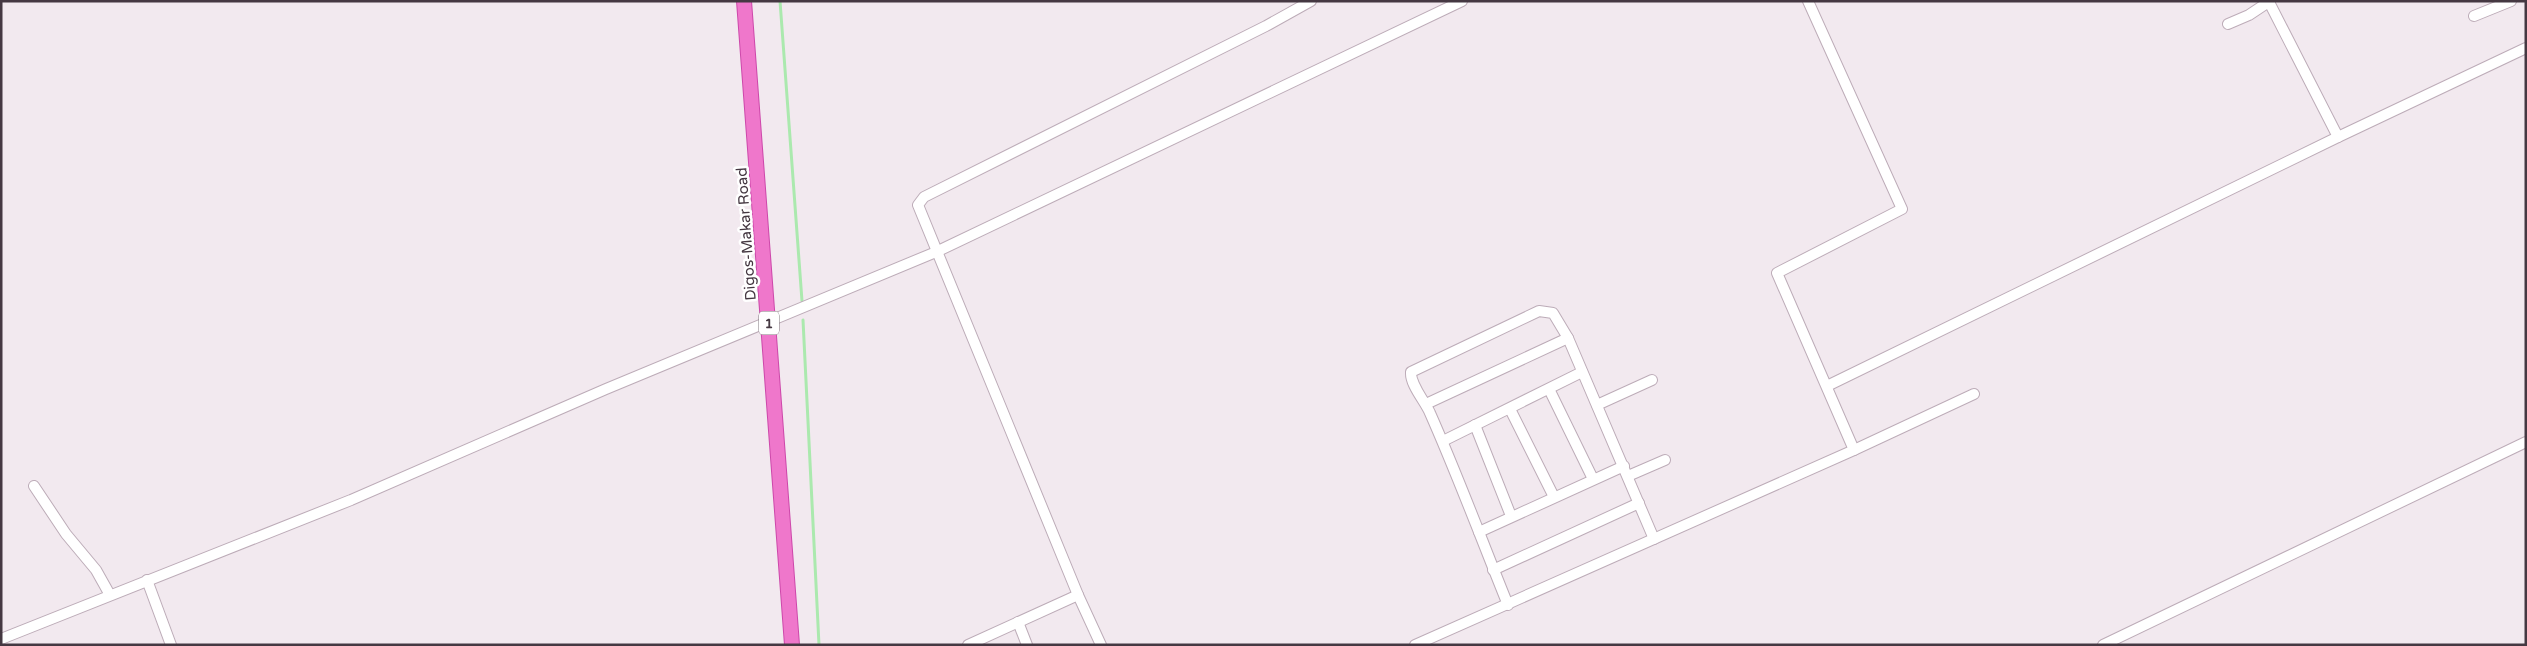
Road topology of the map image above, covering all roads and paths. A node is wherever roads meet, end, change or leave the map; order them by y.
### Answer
1 (744, 1) edge
2 (1311, 1) edge
3 (1462, 1) edge
4 (1808, 1) edge
5 (2512, 1) edge
6 (2269, 2) edge
7 (2474, 16) dead end
8 (2228, 24) dead end
9 (2526, 48) edge
10 (2338, 137) junction
11 (936, 252) junction
12 (768, 322) junction
13 (1568, 338) junction
14 (1582, 372) junction
15 (1652, 380) dead end
16 (1827, 386) junction
17 (1549, 389) junction
18 (1974, 394) dead end
19 (1426, 404) junction
20 (1597, 405) junction
21 (1510, 409) junction
22 (1475, 426) junction
23 (1443, 441) junction
24 (2526, 442) edge
25 (1854, 450) junction
26 (1665, 460) dead end
27 (1624, 466) junction
28 (1628, 476) junction
29 (1593, 479) junction
30 (34, 486) dead end
31 (1554, 497) junction
32 (1639, 503) junction
33 (1512, 516) junction
34 (1479, 532) junction
35 (1654, 539) junction
36 (1493, 570) junction
37 (147, 580) junction
38 (110, 595) junction
39 (1078, 595) junction
40 (1508, 605) junction
41 (1018, 622) junction
42 (1, 639) edge
43 (171, 645) edge
44 (792, 645) edge
45 (968, 645) edge
46 (1027, 645) edge
47 (1101, 645) edge
48 (1415, 645) edge
49 (2104, 645) edge

1 - 12 highway, Digos-Makar Road / 1
2 - 11 street
3 - 11 street
4 - 16 street
5 - 7 street
6 - 8 street
6 - 10 street
9 - 10 street
10 - 16 street
11 - 12 street
11 - 39 street
12 - 37 street
12 - 44 highway, Digos-Makar Road / 1
13 - 14 street
13 - 19 street
13 - 19 street
14 - 17 street
14 - 20 street
15 - 20 street
16 - 25 street
17 - 21 street
17 - 29 street
18 - 25 street
19 - 23 street
20 - 27 street
21 - 22 street
21 - 31 street
22 - 23 street
22 - 33 street
23 - 34 street
24 - 49 street
25 - 35 street
26 - 28 street
27 - 28 street
27 - 29 street
28 - 32 street
29 - 31 street
30 - 38 street
31 - 33 street
32 - 35 street
32 - 36 street
33 - 34 street
34 - 36 street
35 - 40 street
36 - 40 street
37 - 38 street
37 - 43 street
38 - 42 street
39 - 41 street
39 - 47 street
40 - 48 street
41 - 45 street
41 - 46 street

